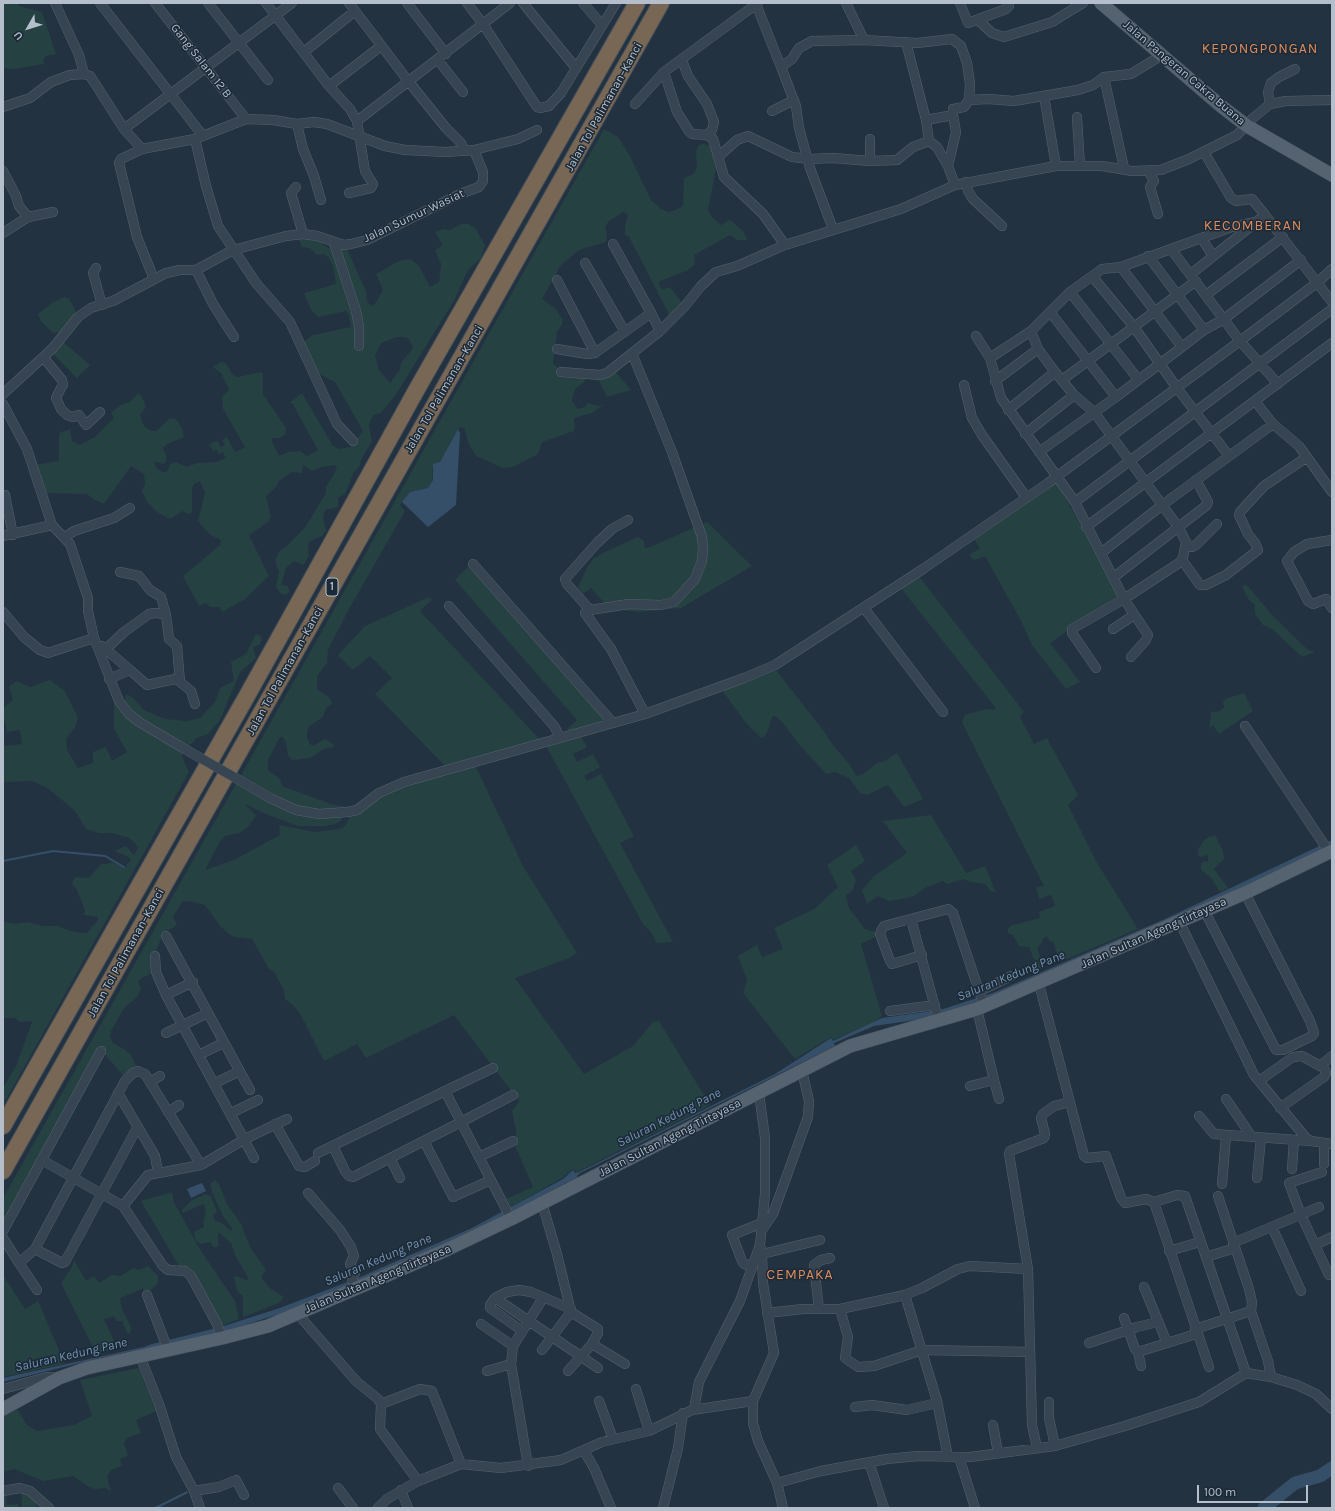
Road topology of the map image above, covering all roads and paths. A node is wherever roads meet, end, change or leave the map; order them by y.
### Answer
1 (55, 3) edge
2 (100, 3) edge
3 (155, 3) edge
4 (208, 3) edge
5 (266, 3) edge
6 (292, 3) edge
7 (349, 3) edge
8 (407, 3) edge
9 (467, 3) edge
10 (510, 3) edge
11 (523, 3) edge
12 (583, 3) edge
13 (616, 3) edge
14 (637, 3) edge
15 (661, 3) edge
16 (846, 3) edge
17 (960, 3) edge
18 (1008, 3) edge
19 (1083, 3) edge
20 (1102, 3) edge
21 (757, 4) edge
22 (355, 11) junction
23 (276, 15) junction
24 (978, 20) junction
25 (483, 24) junction
26 (602, 25) junction
27 (864, 40) junction
28 (240, 42) junction
29 (906, 42) junction
30 (381, 46) junction
31 (304, 52) junction
32 (446, 54) junction
33 (1162, 56) junction
34 (438, 60) junction
35 (682, 60) junction
36 (781, 67) junction
37 (207, 68) junction
38 (576, 68) junction
39 (1296, 69) dead end
40 (664, 72) junction
41 (84, 74) junction
42 (1104, 77) junction
43 (268, 80) dead end
44 (409, 82) junction
45 (329, 86) junction
46 (463, 92) dead end
47 (170, 95) junction
48 (1044, 96) junction
49 (794, 100) junction
50 (969, 100) junction
51 (1332, 100) edge
52 (635, 104) dead end
53 (1270, 104) junction
54 (3, 107) edge
55 (772, 111) dead end
56 (953, 115) junction
57 (1077, 117) dead end
58 (246, 119) junction
59 (926, 120) junction
60 (1250, 122) junction
61 (297, 124) junction
62 (124, 129) junction
63 (358, 129) junction
64 (537, 130) dead end
65 (707, 135) junction
66 (199, 138) junction
67 (870, 139) dead end
68 (929, 142) junction
69 (463, 148) junction
70 (142, 150) junction
71 (474, 150) junction
72 (1204, 152) junction
73 (718, 157) junction
74 (809, 159) junction
75 (870, 161) junction
76 (948, 166) junction
77 (1056, 166) junction
78 (1080, 166) junction
79 (1124, 168) junction
80 (3, 172) edge
81 (1149, 172) junction
82 (1332, 175) edge
83 (966, 182) junction
84 (955, 185) junction
85 (296, 187) dead end
86 (349, 193) dead end
87 (321, 200) dead end
88 (53, 212) dead end
89 (1158, 214) dead end
90 (1265, 215) junction
91 (28, 217) junction
92 (1255, 222) junction
93 (1002, 226) dead end
94 (833, 229) junction
95 (3, 233) edge
96 (303, 234) junction
97 (1283, 237) junction
98 (1202, 239) junction
99 (334, 243) junction
100 (613, 244) dead end
101 (785, 245) junction
102 (1171, 249) junction
103 (233, 250) junction
104 (1148, 256) junction
105 (1213, 256) junction
106 (1301, 260) junction
107 (585, 263) dead end
108 (1121, 267) junction
109 (96, 268) dead end
110 (1332, 269) edge
111 (196, 270) junction
112 (1092, 276) junction
113 (1194, 277) junction
114 (154, 279) junction
115 (557, 280) dead end
116 (1318, 282) junction
117 (1070, 292) junction
118 (1176, 294) junction
119 (1206, 295) junction
120 (1332, 302) edge
121 (102, 305) junction
122 (1332, 308) edge
123 (1156, 310) junction
124 (1050, 312) junction
125 (651, 313) junction
126 (1224, 319) junction
127 (1134, 327) junction
128 (1204, 330) junction
129 (660, 331) junction
130 (1031, 331) junction
131 (624, 332) junction
132 (976, 336) dead end
133 (234, 337) dead end
134 (1240, 341) junction
135 (1111, 343) junction
136 (1332, 343) edge
137 (359, 346) dead end
138 (1182, 347) junction
139 (557, 348) dead end
140 (1038, 349) junction
141 (595, 353) junction
142 (632, 353) junction
143 (43, 357) junction
144 (990, 358) junction
145 (1088, 360) junction
146 (1159, 363) junction
147 (1261, 363) junction
148 (431, 364) junction
149 (562, 372) dead end
150 (1055, 372) junction
151 (452, 375) junction
152 (1138, 379) junction
153 (1062, 380) junction
154 (995, 381) junction
155 (964, 384) dead end
156 (1278, 384) junction
157 (1177, 388) junction
158 (3, 394) edge
159 (1074, 395) junction
160 (1116, 397) junction
161 (1254, 401) junction
162 (3, 404) edge
163 (1008, 410) junction
164 (1194, 411) junction
165 (100, 412) dead end
166 (1094, 412) junction
167 (1273, 424) junction
168 (1212, 433) junction
169 (1025, 434) junction
170 (1110, 436) junction
171 (353, 441) dead end
172 (1039, 452) junction
173 (1229, 456) junction
174 (1307, 457) junction
175 (1128, 461) junction
176 (1056, 477) junction
177 (1196, 480) junction
178 (1144, 483) junction
179 (1332, 492) edge
180 (5, 495) dead end
181 (1026, 497) junction
182 (1075, 502) junction
183 (1161, 506) junction
184 (130, 508) dead end
185 (628, 520) dead end
186 (1217, 524) dead end
187 (52, 525) junction
188 (1086, 527) junction
189 (1179, 528) junction
190 (13, 535) junction
191 (3, 536) edge
192 (65, 537) junction
193 (1332, 540) edge
194 (1186, 546) junction
195 (1101, 553) junction
196 (1182, 560) junction
197 (473, 564) dead end
198 (120, 572) dead end
199 (1114, 577) junction
200 (1124, 599) junction
201 (449, 606) dead end
202 (864, 608) junction
203 (1332, 608) edge
204 (590, 610) junction
205 (3, 612) edge
206 (166, 615) junction
207 (1134, 615) junction
208 (1113, 629) dead end
209 (95, 639) junction
210 (106, 649) junction
211 (1131, 657) dead end
212 (1096, 668) dead end
213 (130, 670) junction
214 (180, 678) junction
215 (109, 679) junction
216 (195, 704) dead end
217 (943, 712) dead end
218 (645, 714) junction
219 (613, 722) junction
220 (1245, 726) dead end
221 (560, 737) junction
222 (1330, 851) edge
223 (1245, 893) junction
224 (1204, 910) junction
225 (911, 919) junction
226 (1179, 921) junction
227 (166, 936) dead end
228 (922, 955) junction
229 (155, 956) dead end
230 (1011, 976) dead end
231 (193, 982) junction
232 (1039, 984) junction
233 (166, 995) junction
234 (980, 1002) junction
235 (890, 1011) dead end
236 (937, 1013) junction
237 (204, 1014) dead end
238 (182, 1025) junction
239 (166, 1033) dead end
240 (219, 1045) dead end
241 (101, 1051) dead end
242 (199, 1055) junction
243 (1332, 1056) edge
244 (493, 1068) dead end
245 (240, 1071) junction
246 (802, 1071) junction
247 (1326, 1071) edge
248 (160, 1076) dead end
249 (994, 1080) junction
250 (1259, 1081) junction
251 (150, 1082) junction
252 (215, 1083) junction
253 (970, 1086) dead end
254 (250, 1090) dead end
255 (445, 1091) junction
256 (118, 1093) junction
257 (759, 1093) junction
258 (512, 1095) dead end
259 (999, 1099) dead end
260 (1226, 1099) dead end
261 (258, 1100) dead end
262 (1070, 1102) junction
263 (179, 1106) dead end
264 (1280, 1108) junction
265 (168, 1112) junction
266 (231, 1113) junction
267 (1199, 1116) dead end
268 (287, 1120) dead end
269 (461, 1122) junction
270 (275, 1124) junction
271 (3, 1126) edge
272 (137, 1128) junction
273 (1226, 1136) junction
274 (1256, 1138) junction
275 (245, 1139) junction
276 (1294, 1140) junction
277 (424, 1141) junction
278 (513, 1141) dead end
279 (1311, 1141) junction
280 (1328, 1143) edge
281 (333, 1146) junction
282 (479, 1157) junction
283 (254, 1158) dead end
284 (390, 1158) junction
285 (42, 1160) junction
286 (201, 1165) junction
287 (1292, 1169) dead end
288 (3, 1171) edge
289 (158, 1172) junction
290 (73, 1178) junction
291 (400, 1178) dead end
292 (1257, 1178) dead end
293 (491, 1180) junction
294 (1222, 1184) dead end
295 (308, 1193) dead end
296 (101, 1195) junction
297 (1218, 1196) dead end
298 (1154, 1202) junction
299 (542, 1203) junction
300 (123, 1206) junction
301 (1319, 1207) dead end
302 (509, 1214) junction
303 (1301, 1215) junction
304 (762, 1227) junction
305 (1272, 1227) junction
306 (3, 1232) edge
307 (1332, 1237) edge
308 (3, 1238) edge
309 (820, 1240) dead end
310 (1200, 1242) junction
311 (1234, 1246) junction
312 (1315, 1246) junction
313 (34, 1249) junction
314 (761, 1250) junction
315 (1169, 1251) junction
316 (1206, 1257) junction
317 (830, 1258) dead end
318 (19, 1263) junction
319 (753, 1266) junction
320 (1028, 1269) junction
321 (1332, 1274) edge
322 (354, 1284) junction
323 (1144, 1288) dead end
324 (38, 1290) dead end
325 (1301, 1291) dead end
326 (905, 1294) junction
327 (147, 1295) dead end
328 (495, 1298) junction
329 (543, 1298) junction
330 (819, 1309) junction
331 (840, 1309) junction
332 (571, 1310) junction
333 (1251, 1311) junction
334 (297, 1313) junction
335 (767, 1313) junction
336 (1124, 1318) dead end
337 (1227, 1318) junction
338 (529, 1320) junction
339 (1158, 1322) junction
340 (481, 1324) dead end
341 (521, 1330) junction
342 (1128, 1330) junction
343 (1196, 1331) junction
344 (221, 1336) junction
345 (552, 1336) junction
346 (1089, 1343) dead end
347 (1167, 1343) junction
348 (592, 1344) junction
349 (167, 1345) junction
350 (513, 1346) junction
351 (542, 1350) dead end
352 (922, 1350) junction
353 (1030, 1352) junction
354 (1138, 1352) junction
355 (140, 1356) junction
356 (580, 1356) junction
357 (511, 1364) junction
358 (625, 1364) dead end
359 (1141, 1366) dead end
360 (1209, 1367) dead end
361 (598, 1368) dead end
362 (487, 1371) dead end
363 (568, 1371) dead end
364 (1246, 1373) junction
365 (1270, 1377) junction
366 (59, 1378) junction
367 (6, 1388) edge
368 (636, 1389) dead end
369 (753, 1400) junction
370 (599, 1401) dead end
371 (16, 1402) junction
372 (1049, 1402) dead end
373 (937, 1403) junction
374 (381, 1404) junction
375 (855, 1407) dead end
376 (3, 1409) edge
377 (1332, 1409) edge
378 (689, 1411) junction
379 (994, 1425) dead end
380 (649, 1431) junction
381 (613, 1439) junction
382 (1055, 1446) junction
383 (1037, 1448) junction
384 (584, 1450) junction
385 (998, 1453) junction
386 (948, 1457) junction
387 (958, 1457) junction
388 (869, 1462) junction
389 (462, 1464) junction
390 (528, 1466) junction
391 (418, 1481) junction
392 (777, 1483) junction
393 (338, 1488) dead end
394 (401, 1490) junction
395 (3, 1491) edge
396 (194, 1491) junction
397 (244, 1495) dead end
398 (49, 1508) edge
399 (200, 1508) edge
400 (353, 1508) edge
401 (378, 1508) edge
402 (408, 1508) edge
403 (611, 1508) edge
404 (663, 1508) edge
405 (783, 1508) edge
406 (884, 1508) edge
407 (975, 1508) edge

1 - 41 street
2 - 47 street
3 - 37 street, Gang Salam 12 B
4 - 28 street
5 - 23 street
6 - 23 street
7 - 22 street
8 - 32 street
9 - 25 street
10 - 25 street
11 - 38 street
12 - 26 street
13 - 26 street
14 - 148 highway, Jalan Tol Palimanan–Kanci / 1
15 - 151 highway, Jalan Tol Palimanan–Kanci / 1
16 - 27 street
17 - 24 street
18 - 24 street
19 - 24 street
20 - 33 main road, Jalan Pangeran Cakra Buana
21 - 35 street
21 - 36 street
22 - 30 street
22 - 31 street
23 - 28 street
23 - 31 street
25 - 32 street
25 - 38 street
26 - 38 street
27 - 29 street
27 - 36 street
28 - 37 street
28 - 43 street
29 - 50 street
29 - 59 street
30 - 44 street
30 - 45 street
31 - 45 street
32 - 34 street
33 - 42 street
33 - 60 main road, Jalan Pangeran Cakra Buana
34 - 44 street
34 - 46 street
35 - 40 street
35 - 65 street
36 - 49 street
37 - 47 street
37 - 58 street, Gang Salam 12 B
39 - 53 street
40 - 52 street
40 - 65 street
41 - 54 street
41 - 62 street
42 - 48 street
42 - 79 street
44 - 63 street
44 - 69 street
45 - 63 street
47 - 62 street
47 - 66 street
48 - 50 street
48 - 77 street
49 - 55 street
49 - 74 street
50 - 56 street
51 - 53 street
53 - 60 street
56 - 59 street
56 - 76 street
57 - 78 street
58 - 61 street
58 - 66 street
59 - 68 street
60 - 72 street
60 - 82 main road, Jalan Pangeran Cakra Buana
61 - 63 street
61 - 87 street
62 - 70 street
63 - 69 street
63 - 86 street
64 - 71 street
65 - 73 street
66 - 70 street
66 - 103 street
67 - 75 street
68 - 75 street
68 - 76 street
69 - 71 street
70 - 114 street
71 - 99 street, Jalan Sumur Wasiat
72 - 81 street
72 - 90 street
73 - 74 street
73 - 101 street
74 - 75 street
74 - 94 street
76 - 84 street
77 - 78 street
77 - 83 street
78 - 79 street
79 - 81 street
80 - 91 street
81 - 89 street
83 - 84 street
83 - 93 street
84 - 94 street
85 - 96 street
88 - 91 street
90 - 92 street
90 - 97 street
91 - 95 street
92 - 98 street
92 - 105 street
94 - 101 street
96 - 99 street, Jalan Sumur Wasiat
96 - 103 street, Jalan Sumur Wasiat
97 - 106 street
97 - 119 street
98 - 102 street
98 - 105 street
99 - 137 street
100 - 125 street
101 - 129 street
102 - 104 street
102 - 113 street
103 - 111 street, Jalan Sumur Wasiat
103 - 171 street
104 - 108 street
104 - 118 street
105 - 113 street
106 - 116 street
106 - 126 street
107 - 131 street
108 - 112 street
108 - 123 street
109 - 121 street
110 - 116 street
111 - 114 street, Jalan Sumur Wasiat
111 - 133 street
112 - 117 street
112 - 127 street
113 - 118 street
113 - 119 street
114 - 121 street, Jalan Sumur Wasiat
115 - 141 street
116 - 120 street
116 - 134 street
117 - 124 street
117 - 135 street
118 - 123 street
118 - 128 street
119 - 126 street
121 - 143 street, Jalan Sumur Wasiat
122 - 147 street
123 - 127 street
123 - 138 street
124 - 130 street
124 - 145 street
125 - 129 street
125 - 131 street
126 - 128 street
126 - 134 street
127 - 135 street
127 - 146 street
128 - 138 street
129 - 142 street
130 - 140 street
130 - 144 street
131 - 141 street
132 - 144 street
134 - 147 street
134 - 157 street
135 - 145 street
135 - 152 street
136 - 156 street
138 - 146 street
139 - 141 street
140 - 150 street
140 - 154 street
142 - 149 street
142 - 204 street
143 - 158 street, Jalan Sumur Wasiat
143 - 165 street
144 - 154 street
145 - 153 street
145 - 160 street
146 - 152 street
146 - 157 street
147 - 156 street
147 - 164 street
148 - 151 highway
148 - 271 highway, Jalan Tol Palimanan–Kanci / 1
150 - 153 street
150 - 163 street
151 - 288 highway, Jalan Tol Palimanan–Kanci / 1
152 - 160 street
153 - 159 street
154 - 163 street
155 - 181 street
156 - 161 street
157 - 164 street
157 - 170 street
159 - 166 street
159 - 169 street
160 - 166 street
161 - 167 street
161 - 168 street
162 - 187 street
163 - 169 street
164 - 168 street
164 - 175 street
166 - 170 street
166 - 172 street
167 - 173 street
167 - 174 street
168 - 173 street
168 - 178 street
169 - 172 street
170 - 175 street
170 - 176 street
172 - 176 street
173 - 177 street
174 - 179 street
174 - 196 street
175 - 178 street
175 - 182 street
176 - 181 street
176 - 182 street
177 - 183 street
177 - 189 street
178 - 183 street
178 - 188 street
180 - 190 street
181 - 202 street
182 - 188 street
183 - 189 street
183 - 195 street
184 - 192 street
185 - 204 street
186 - 194 street
187 - 190 street
187 - 192 street
188 - 195 street
189 - 194 street
189 - 199 street
190 - 191 street
192 - 209 street
193 - 203 street
194 - 196 street
195 - 199 street
196 - 200 street
197 - 219 street
198 - 206 street
199 - 200 street
200 - 207 street
200 - 212 street
201 - 221 street
202 - 217 street
202 - 218 street
204 - 218 street
205 - 209 street
206 - 210 street
206 - 214 street
207 - 208 street
207 - 211 street
209 - 210 street
209 - 215 street
210 - 213 street
213 - 214 street
213 - 215 street
214 - 216 street
215 - 221 street, bridge
218 - 219 street
219 - 221 street
220 - 222 street
222 - 223 main road, Jalan Sultan Ageng Tirtayasa
223 - 224 main road, Jalan Sultan Ageng Tirtayasa
223 - 224 street
224 - 226 main road, Jalan Sultan Ageng Tirtayasa
225 - 228 street
225 - 228 street
225 - 234 street
226 - 232 main road, Jalan Sultan Ageng Tirtayasa
226 - 250 street
227 - 231 street
228 - 236 street
229 - 233 street
230 - 234 street
231 - 233 street
231 - 245 street
232 - 234 main road, Jalan Sultan Ageng Tirtayasa
232 - 262 street
233 - 238 street
234 - 236 main road, Jalan Sultan Ageng Tirtayasa
234 - 249 street
235 - 236 street
236 - 246 main road, Jalan Sultan Ageng Tirtayasa
237 - 238 street
238 - 239 street
238 - 242 street
240 - 242 street
241 - 285 street
242 - 252 street
243 - 247 street
244 - 255 street
245 - 252 street
245 - 254 street
246 - 257 main road, Jalan Sultan Ageng Tirtayasa
246 - 304 street
247 - 250 street
247 - 264 street
248 - 251 street
249 - 253 street
249 - 259 street
250 - 264 street
251 - 256 street
251 - 265 street
252 - 266 street
255 - 269 street
255 - 281 street
256 - 272 street
256 - 290 street
257 - 299 main road, Jalan Sultan Ageng Tirtayasa
257 - 304 street
258 - 269 street
260 - 274 street
261 - 266 street
262 - 298 street
262 - 320 street
263 - 265 street
264 - 279 street
265 - 286 street
266 - 275 street
267 - 273 street
268 - 270 street
269 - 277 street
269 - 282 street
270 - 275 street
270 - 281 street
272 - 289 street
272 - 296 street
273 - 274 street
273 - 294 street
274 - 276 street
274 - 292 street
275 - 283 street
275 - 286 street
276 - 279 street
276 - 287 street
277 - 284 street
277 - 293 street
278 - 282 street
279 - 280 street
280 - 303 street
281 - 284 street
282 - 293 street
284 - 291 street
285 - 290 street
285 - 306 street
286 - 289 street
289 - 300 street
290 - 296 street
290 - 313 street
293 - 302 street
295 - 322 street
296 - 300 street
296 - 313 street
297 - 311 street
298 - 310 street
298 - 315 street
299 - 302 main road, Jalan Sultan Ageng Tirtayasa
299 - 332 street
300 - 344 street
301 - 303 street
302 - 322 main road, Jalan Sultan Ageng Tirtayasa
303 - 305 street
303 - 312 street
304 - 314 street
304 - 319 street
305 - 311 street
305 - 325 street
307 - 312 street
308 - 318 street
309 - 314 street
310 - 315 street
310 - 316 street
311 - 316 street
311 - 333 street
312 - 321 street
313 - 318 street
314 - 319 street
314 - 335 street
315 - 343 street
316 - 337 street
317 - 330 street
318 - 324 street
319 - 378 street
320 - 326 street
320 - 353 street
322 - 334 main road, Jalan Sultan Ageng Tirtayasa
323 - 339 street
326 - 331 street
326 - 352 street
327 - 349 street
328 - 329 street
328 - 338 street
328 - 341 street
329 - 332 street
329 - 338 street
330 - 331 street
330 - 335 street
331 - 352 street
332 - 345 street
332 - 348 street
333 - 337 street
333 - 365 street
334 - 344 main road, Jalan Sultan Ageng Tirtayasa
334 - 374 street
335 - 369 street
336 - 342 street
337 - 343 street
337 - 364 street
338 - 341 street
338 - 345 street
339 - 342 street
339 - 347 street
340 - 350 street
341 - 350 street
342 - 346 street
342 - 354 street
343 - 347 street
343 - 360 street
344 - 349 main road, Jalan Sultan Ageng Tirtayasa
345 - 351 street
345 - 356 street
347 - 354 street
348 - 356 street
348 - 358 street
349 - 355 main road, Jalan Sultan Ageng Tirtayasa
350 - 357 street
352 - 353 street
352 - 373 street
353 - 383 street
354 - 359 street
355 - 366 main road, Jalan Sultan Ageng Tirtayasa
355 - 396 street
356 - 361 street
356 - 363 street
357 - 362 street
357 - 390 street
364 - 365 street
364 - 382 street
365 - 377 street
366 - 367 street
366 - 371 main road, Jalan Sultan Ageng Tirtayasa
367 - 371 street
368 - 380 street
369 - 378 street
369 - 392 street
370 - 381 street
371 - 376 main road, Jalan Sultan Ageng Tirtayasa
372 - 382 street
373 - 375 street
373 - 386 street
374 - 389 street
374 - 391 street
378 - 380 street
378 - 404 street
379 - 385 street
380 - 381 street
381 - 384 street
382 - 383 street
383 - 385 street
384 - 390 street
384 - 403 street
385 - 387 street
386 - 387 street
386 - 388 street
387 - 407 street
388 - 392 street
388 - 406 street
389 - 390 street
389 - 391 street
391 - 394 street
392 - 405 street
393 - 400 street
394 - 401 street
394 - 402 street
395 - 398 street
396 - 397 street
396 - 399 street

